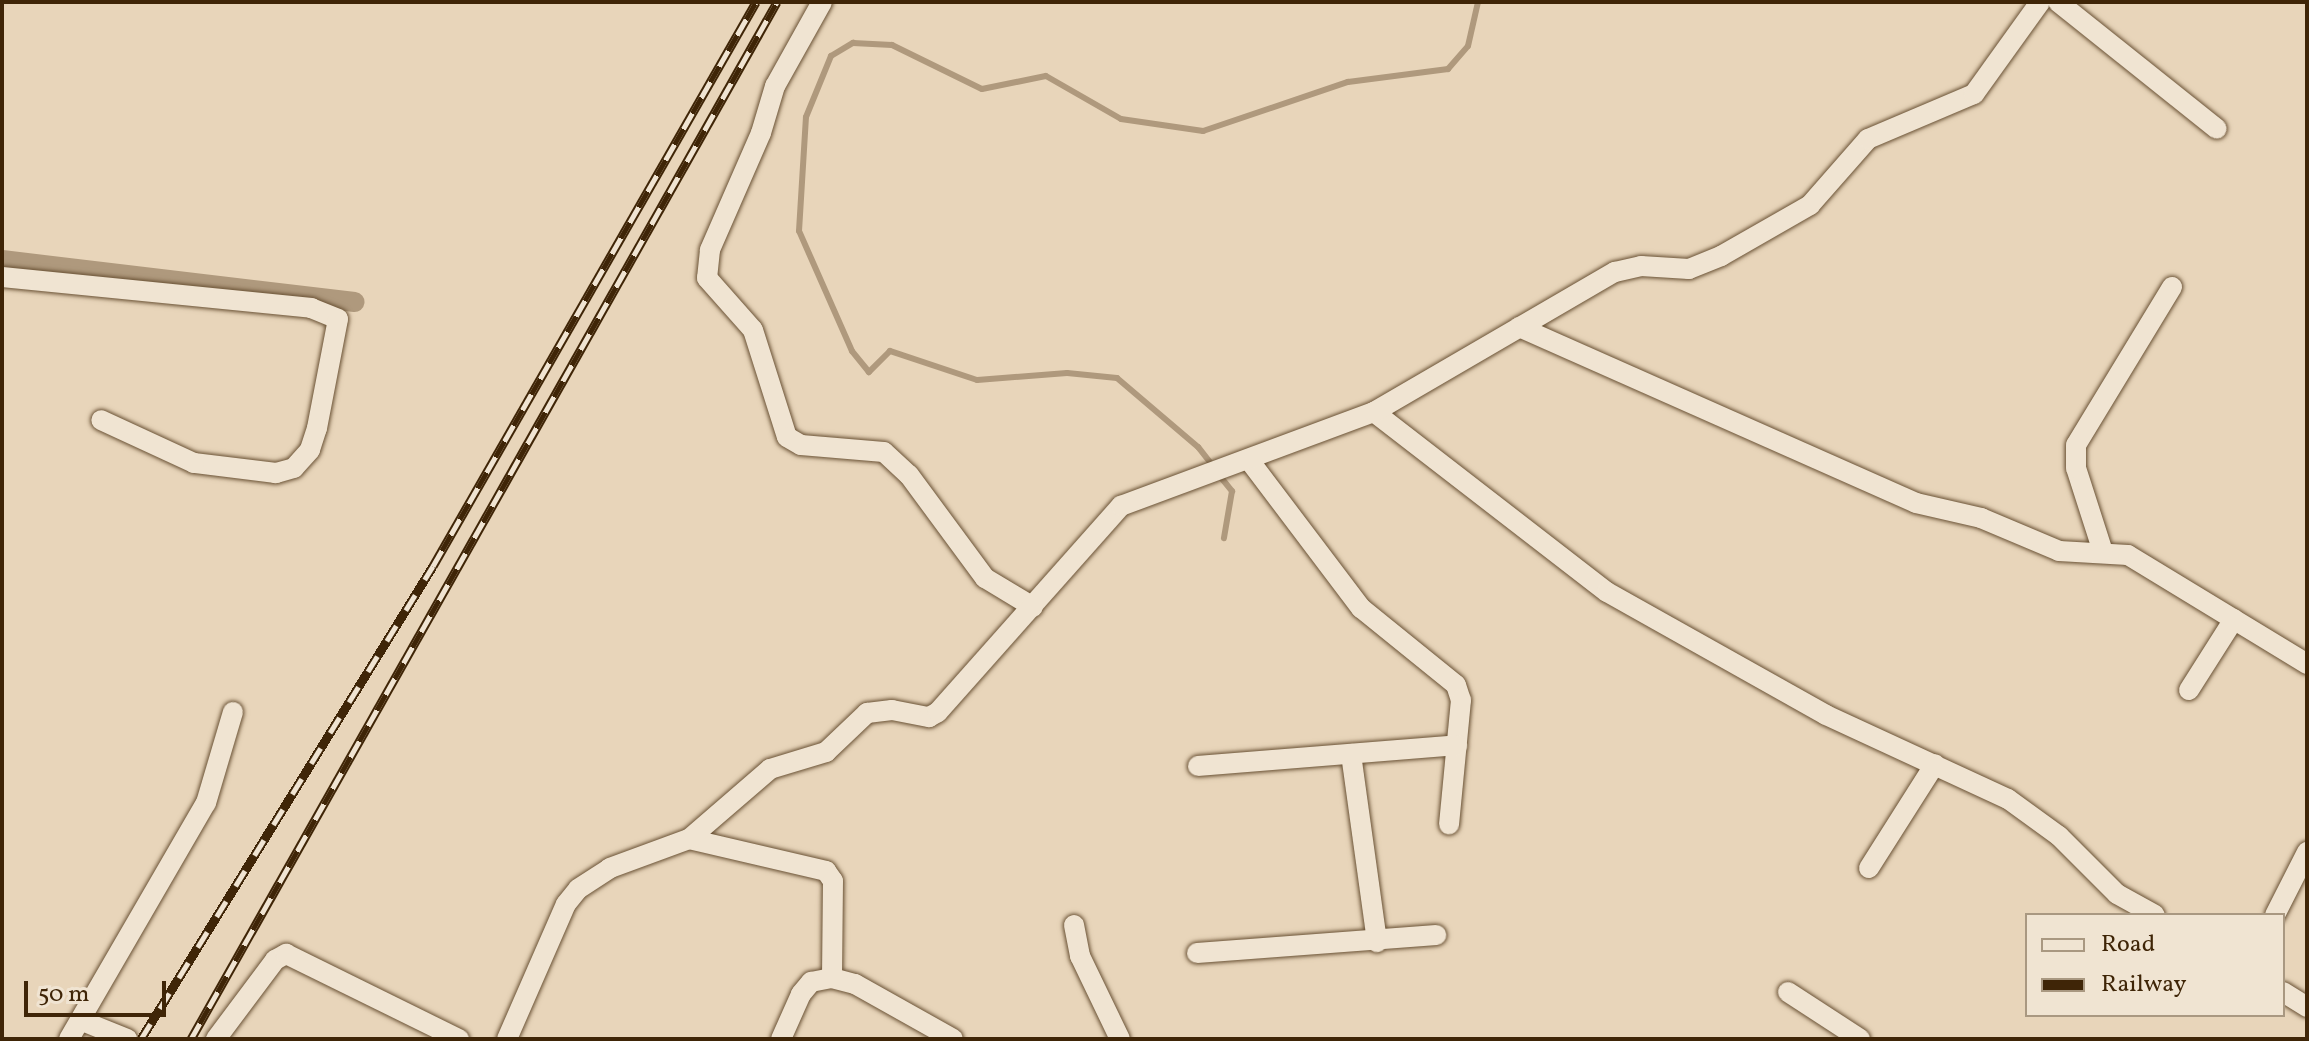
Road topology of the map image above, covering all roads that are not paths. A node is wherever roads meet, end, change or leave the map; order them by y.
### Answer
1 (822, 2) edge
2 (2040, 2) edge
3 (2058, 2) edge
4 (2217, 129) dead end
5 (2, 277) edge
6 (2172, 287) dead end
7 (1519, 327) junction
8 (1374, 412) junction
9 (101, 420) dead end
10 (1246, 462) junction
11 (2103, 552) junction
12 (1033, 607) junction
13 (2234, 619) junction
14 (2307, 664) edge
15 (2189, 690) dead end
16 (233, 712) dead end
17 (1457, 745) junction
18 (1351, 754) junction
19 (1935, 764) junction
20 (1198, 766) dead end
21 (1449, 824) dead end
22 (689, 839) junction
23 (2307, 852) edge
24 (1869, 868) dead end
25 (2151, 913) edge
26 (2276, 913) edge
27 (1074, 925) dead end
28 (1436, 935) dead end
29 (1377, 942) junction
30 (1197, 953) dead end
31 (832, 978) junction
32 (1788, 992) dead end
33 (2285, 993) edge
34 (2307, 1007) edge
35 (80, 1020) junction
36 (69, 1039) edge
37 (127, 1039) edge
38 (216, 1039) edge
39 (459, 1039) edge
40 (507, 1039) edge
41 (781, 1039) edge
42 (953, 1039) edge
43 (1120, 1039) edge
44 (1860, 1039) edge

1 - 12 street
2 - 7 street
3 - 4 street
5 - 9 street
6 - 11 street
7 - 8 street
7 - 11 street
8 - 10 street
8 - 19 street
10 - 12 street
10 - 17 street
11 - 13 street
12 - 22 street
13 - 14 street
13 - 15 street
16 - 35 street
17 - 18 street
17 - 21 street
18 - 20 street
18 - 29 street
19 - 24 street
19 - 25 street
22 - 31 street
22 - 40 street
23 - 26 street
27 - 43 street
28 - 29 street
29 - 30 street
31 - 41 street
31 - 42 street
32 - 44 street
33 - 34 street
35 - 36 street
35 - 37 street
38 - 39 street

